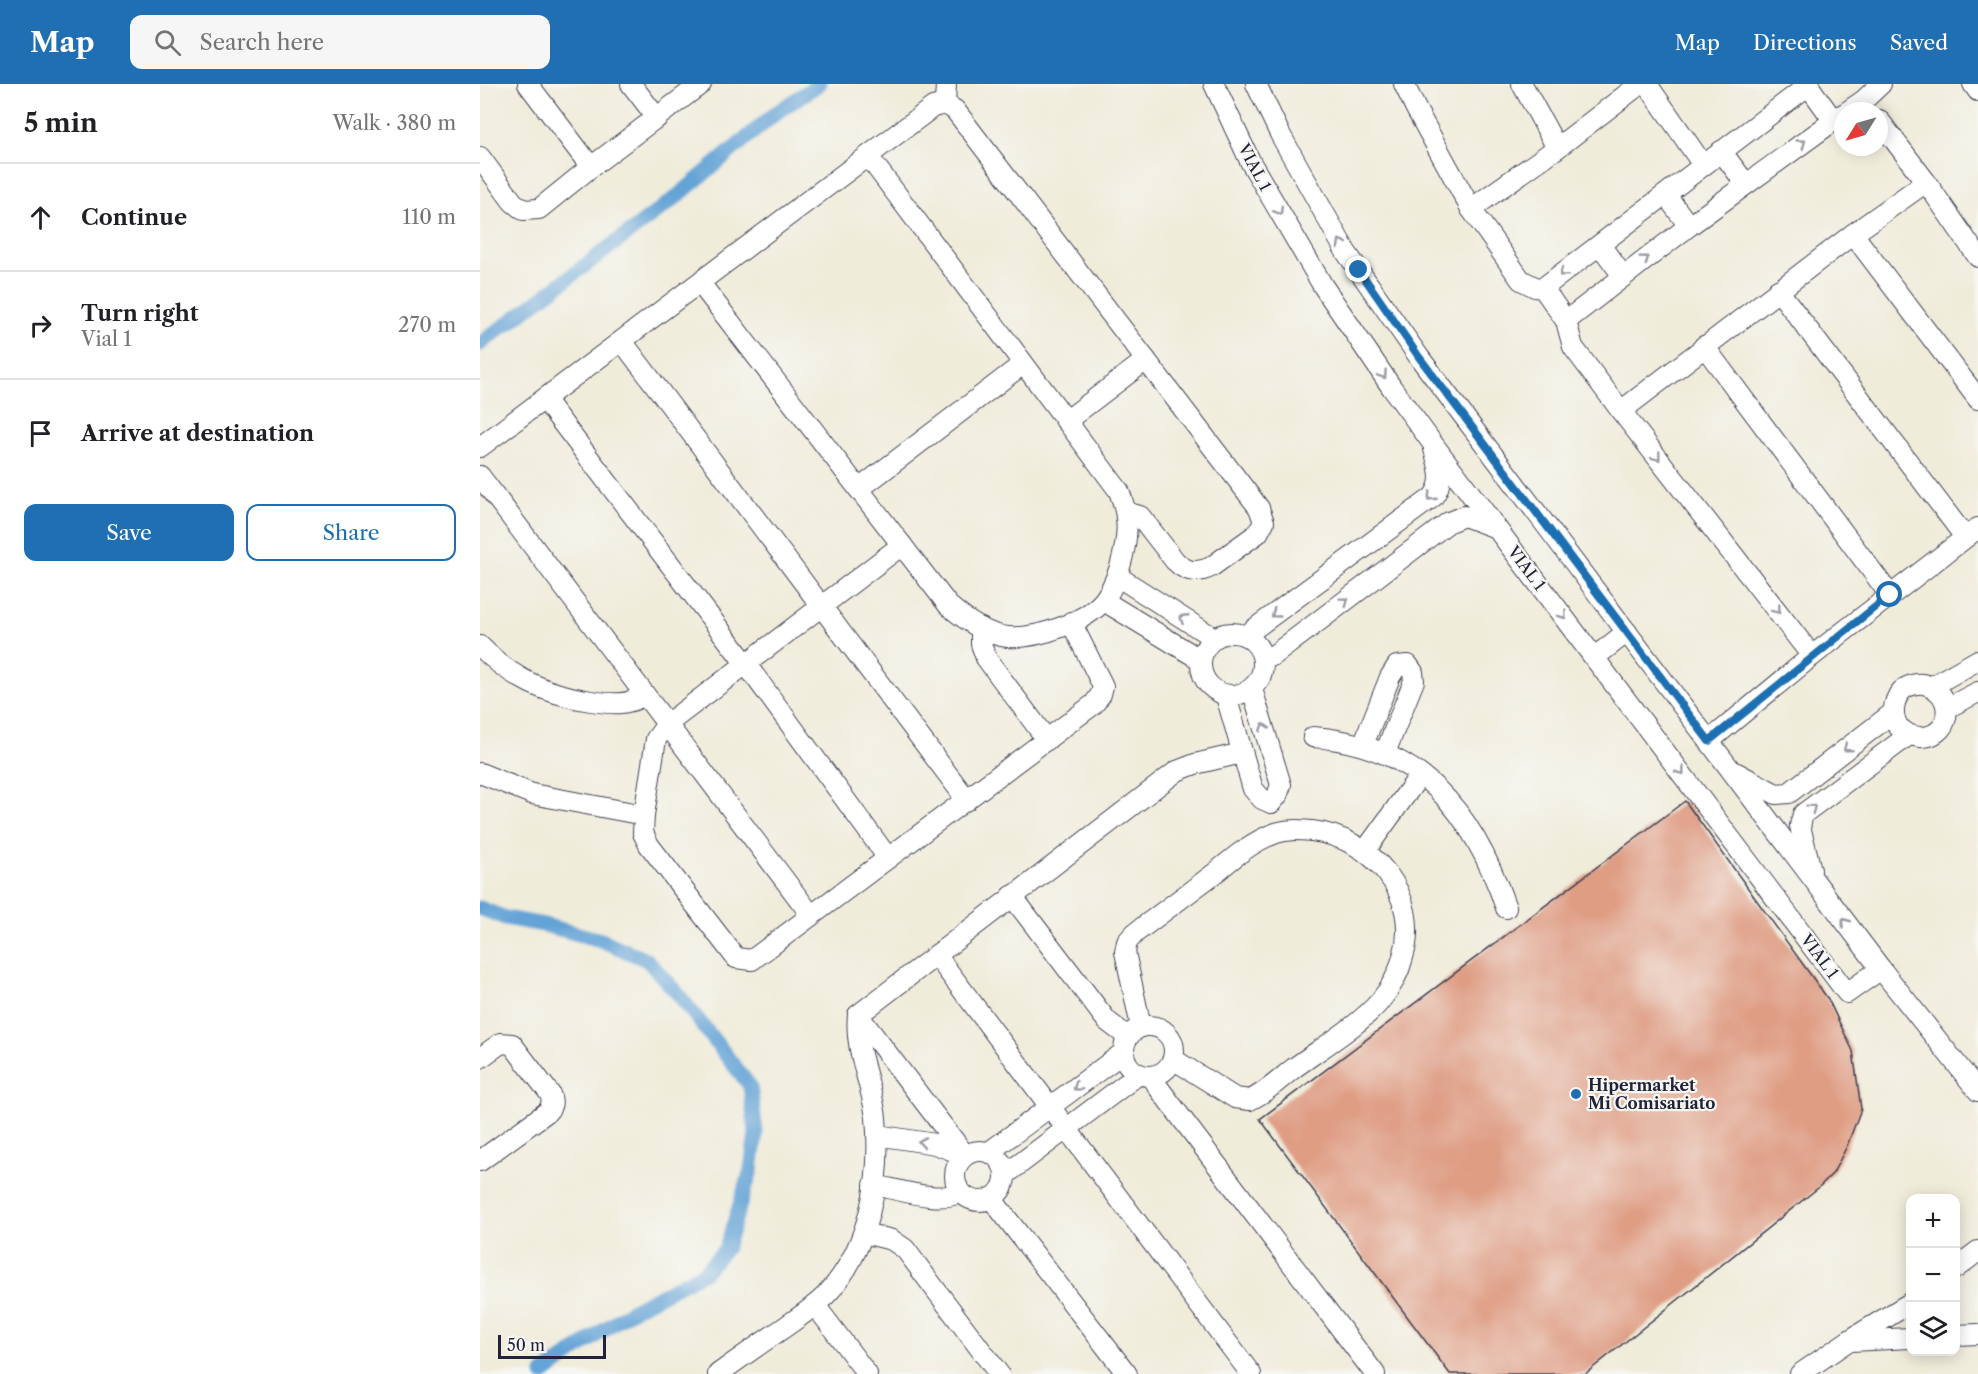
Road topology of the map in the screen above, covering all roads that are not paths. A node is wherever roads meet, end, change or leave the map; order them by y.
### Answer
1 (528, 84) edge
2 (631, 84) edge
3 (701, 84) edge
4 (946, 84) edge
5 (1214, 84) edge
6 (1256, 84) edge
7 (1404, 84) edge
8 (1522, 84) edge
9 (1640, 84) edge
10 (1647, 84) edge
11 (1881, 84) edge
12 (1972, 84) edge
13 (1809, 85) edge
14 (1978, 91) edge
15 (1837, 102) edge
16 (1862, 102) edge
17 (945, 104) junction
18 (657, 118) junction
19 (1834, 123) edge
20 (1888, 132) edge
21 (1557, 148) junction
22 (1721, 151) junction
23 (868, 156) junction
24 (480, 157) edge
25 (1703, 165) junction
26 (591, 167) junction
27 (1926, 182) junction
28 (1746, 184) junction
29 (1666, 195) junction
30 (1471, 209) junction
31 (1689, 226) junction
32 (1853, 234) junction
33 (1600, 245) junction
34 (1978, 257) edge
35 (1623, 276) junction
36 (700, 283) junction
37 (1543, 288) junction
38 (1778, 290) junction
39 (1566, 321) junction
40 (622, 341) junction
41 (1704, 346) junction
42 (1146, 360) junction
43 (1023, 364) junction
44 (544, 399) junction
45 (1978, 399) edge
46 (1620, 411) junction
47 (1066, 421) junction
48 (1433, 444) junction
49 (480, 447) edge
50 (480, 476) edge
51 (859, 489) junction
52 (1126, 512) junction
53 (1496, 528) junction
54 (1972, 533) edge
55 (902, 545) junction
56 (1117, 576) junction
57 (1890, 595) junction
58 (1104, 601) junction
59 (821, 607) junction
60 (1071, 622) junction
61 (981, 628) junction
62 (1627, 632) junction
63 (1247, 636) junction
64 (1214, 638) junction
65 (480, 646) edge
66 (1812, 656) junction
67 (1595, 657) junction
68 (1201, 660) junction
69 (1263, 660) junction
70 (1978, 660) edge
71 (746, 664) junction
72 (1932, 686) junction
73 (1252, 689) junction
74 (1978, 692) edge
75 (645, 695) junction
76 (1226, 696) junction
77 (1947, 708) junction
78 (1894, 712) junction
79 (666, 724) junction
80 (1909, 735) junction
81 (1313, 737) dead end
82 (1047, 740) junction
83 (1709, 741) junction
84 (1363, 745) junction
85 (1242, 753) junction
86 (1385, 753) junction
87 (1730, 769) junction
88 (480, 773) edge
89 (1420, 775) junction
90 (967, 800) junction
91 (1271, 803) junction
92 (644, 815) junction
93 (1278, 832) junction
94 (1365, 851) junction
95 (888, 858) junction
96 (1814, 881) junction
97 (1012, 896) junction
98 (1506, 908) dead end
99 (811, 915) junction
100 (936, 955) junction
101 (1881, 969) junction
102 (858, 1015) junction
103 (1131, 1039) junction
104 (480, 1058) edge
105 (1173, 1059) junction
106 (1146, 1075) junction
107 (1978, 1091) edge
108 (1050, 1107) junction
109 (1067, 1130) junction
110 (877, 1135) junction
111 (988, 1152) junction
112 (965, 1155) junction
113 (480, 1161) edge
114 (1005, 1175) junction
115 (874, 1185) junction
116 (961, 1192) junction
117 (991, 1198) junction
118 (864, 1233) junction
119 (1978, 1251) edge
120 (1960, 1265) edge
121 (815, 1305) junction
122 (1906, 1306) edge
123 (1978, 1334) edge
124 (1960, 1335) edge
125 (1906, 1338) edge
126 (1848, 1341) junction
127 (739, 1368) edge
128 (718, 1374) edge
129 (867, 1374) edge
130 (999, 1374) edge
131 (1127, 1374) edge
132 (1251, 1374) edge
133 (1375, 1374) edge
134 (1800, 1374) edge

1 - 26 street
2 - 18 street
3 - 18 street
4 - 17 street
5 -> 48 street, VIAL 1
62 -> 6 street
7 - 30 street
8 - 21 street
9 - 21 street
10 - 25 street
11 - 16 street
12 - 14 street
13 - 15 street
13 - 22 street
17 - 23 street
17 - 42 street
18 - 26 street
28 -> 19 street
20 - 27 street
21 - 30 street
22 - 25 street
22 - 28 street
23 - 36 street
23 - 43 street
24 - 26 street
25 - 29 street
27 - 32 street
27 - 34 street
28 - 31 street
29 - 31 street
29 - 33 street
30 - 37 street
35 -> 31 street
32 - 38 street
32 - 45 street
33 - 35 street
33 -> 37 street
35 - 39 street
36 - 40 street
36 - 51 street
37 - 39 street
38 - 41 street
38 - 54 street
39 - 46 street
40 - 44 street
40 - 59 street
41 - 46 street
41 - 57 street
42 - 47 street
42 - 52 street
43 - 47 street
43 - 51 street
44 - 49 street
44 - 71 street
46 -> 66 street
47 - 52 street
48 - 53 street, VIAL 1
48 -> 63 street
50 - 75 street
51 - 55 street
52 - 56 street
53 -> 67 street, VIAL 1
69 -> 53 street
54 - 57 street
55 - 59 street
55 - 61 street
56 - 58 street
64 -> 56 street
57 - 66 street
58 - 60 street
58 - 68 street
59 - 71 street
59 - 90 street
60 - 61 street
60 - 82 street
61 - 82 street
62 - 67 street
62 - 83 street
63 - 64 street
63 - 69 street
64 - 68 street
65 - 75 street
66 - 83 street
67 -> 101 street, VIAL 1
68 - 76 street
69 - 73 street
70 - 72 street
71 - 79 street
71 - 95 street
72 - 77 street
72 - 78 street
73 - 76 street
91 -> 73 street
74 - 77 street
75 - 79 street
76 - 85 street
77 - 80 street
78 - 80 street
78 -> 87 street
79 - 92 street
79 - 99 street
96 -> 80 street
81 - 84 street
82 - 90 street
83 - 87 street
84 - 86 street
84 - 86 street
85 - 91 street
85 - 97 street
86 - 89 street
87 - 96 street
88 - 92 street
89 - 94 street
89 - 98 street
90 - 95 street
91 - 93 street
92 - 99 street
93 - 94 street
93 - 103 street
94 - 105 street
95 - 99 street
101 -> 96 street
97 - 100 street
97 - 103 street
100 - 102 street
100 - 108 street
101 - 107 street
102 - 110 street
102 - 112 street
103 - 105 street
103 - 106 street
103 -> 108 street
104 - 113 street
105 - 106 street
106 - 109 street
106 - 133 street
108 - 109 street
108 - 111 street
109 - 114 street
109 - 132 street
112 -> 110 street
110 - 115 street
111 - 112 street
111 - 114 street
112 - 116 street
114 - 117 street
115 - 116 street
115 - 118 street
116 - 117 street
117 - 131 street
118 - 121 street
118 - 130 street
119 - 120 street
121 - 127 street
121 - 129 street
122 - 126 street
123 - 124 street
125 - 126 street
126 - 134 street
127 - 128 street

